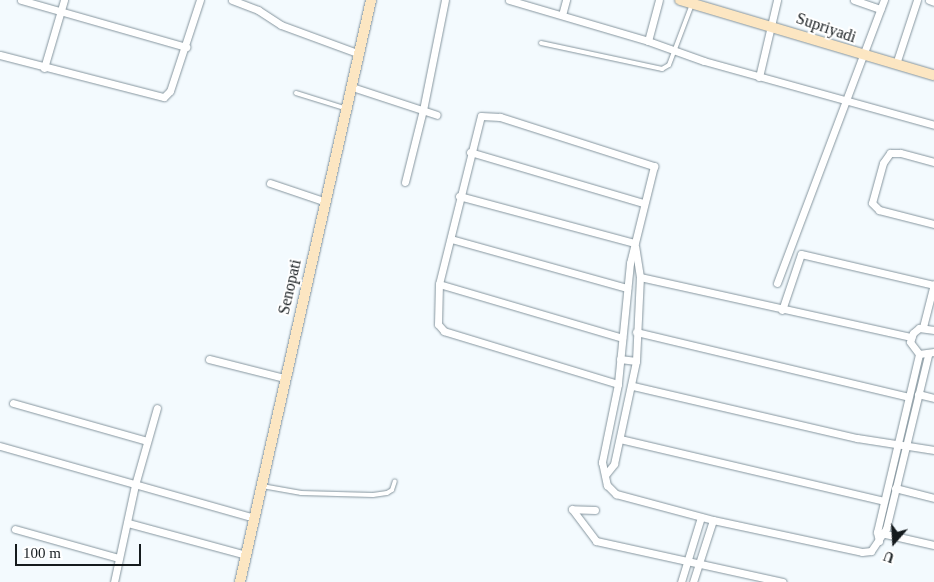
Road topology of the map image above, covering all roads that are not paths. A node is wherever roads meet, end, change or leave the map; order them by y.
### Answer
1 (21, 0) edge
2 (64, 0) edge
3 (200, 0) edge
4 (232, 0) edge
5 (371, 0) edge
6 (445, 0) edge
7 (509, 0) edge
8 (566, 0) edge
9 (659, 0) edge
10 (680, 0) edge
11 (777, 0) edge
12 (854, 0) edge
13 (884, 0) edge
14 (916, 0) edge
15 (929, 0) edge
16 (934, 2) edge
17 (692, 4) junction
18 (880, 8) junction
19 (61, 10) junction
20 (562, 15) junction
21 (771, 25) junction
22 (648, 41) junction
23 (542, 43) dead end
24 (186, 47) junction
25 (674, 50) junction
26 (360, 54) junction
27 (0, 55) edge
28 (862, 56) junction
29 (896, 64) junction
30 (44, 68) junction
31 (934, 75) edge
32 (759, 77) junction
33 (352, 87) junction
34 (296, 93) dead end
35 (846, 99) junction
36 (347, 109) junction
37 (423, 110) junction
38 (437, 114) dead end
39 (934, 125) edge
40 (470, 152) junction
41 (934, 162) edge
42 (405, 182) dead end
43 (270, 183) dead end
44 (459, 196) junction
45 (326, 202) junction
46 (643, 203) junction
47 (934, 224) edge
48 (451, 239) junction
49 (634, 243) junction
50 (640, 277) junction
51 (777, 283) dead end
52 (439, 284) junction
53 (934, 285) edge
54 (627, 288) junction
55 (625, 306) junction
56 (637, 309) junction
57 (782, 310) junction
58 (923, 327) junction
59 (934, 328) edge
60 (636, 332) junction
61 (911, 337) junction
62 (622, 338) junction
63 (931, 353) edge
64 (919, 354) junction
65 (620, 359) junction
66 (209, 360) dead end
67 (636, 361) junction
68 (284, 378) junction
69 (618, 384) junction
70 (633, 386) junction
71 (918, 394) junction
72 (908, 396) junction
73 (934, 398) edge
74 (13, 404) dead end
75 (157, 408) dead end
76 (613, 414) junction
77 (626, 417) junction
78 (620, 439) junction
79 (148, 441) junction
80 (897, 444) junction
81 (0, 446) edge
82 (907, 446) junction
83 (934, 450) edge
84 (606, 474) junction
85 (395, 481) dead end
86 (135, 485) junction
87 (262, 486) junction
88 (895, 488) junction
89 (934, 498) edge
90 (884, 501) junction
91 (595, 510) dead end
92 (701, 517) junction
93 (255, 518) junction
94 (713, 520) junction
95 (128, 523) junction
96 (15, 529) dead end
97 (880, 533) junction
98 (934, 545) edge
99 (246, 555) junction
100 (118, 558) junction
101 (688, 561) junction
102 (698, 564) junction
103 (114, 582) edge
104 (240, 582) edge
105 (681, 582) edge
106 (693, 582) edge
107 (783, 582) edge

1 - 19 street
2 - 19 street
3 - 24 street
4 - 26 street
5 - 26 street, Senopati
6 - 37 street
7 - 20 street
8 - 20 street
9 - 22 street
10 - 17 street, Supriyadi
11 - 21 street
12 - 18 street
13 - 18 street
14 - 29 street
15 - 16 street
17 - 21 street, Supriyadi
17 - 25 lane
18 - 28 street
19 - 24 street
19 - 30 street
20 - 22 street
21 - 28 street, Supriyadi
21 - 32 street
22 - 25 street
23 - 25 lane
24 - 30 street
25 - 32 street
26 - 33 street, Senopati
27 - 30 street
28 - 29 street, Supriyadi
28 - 35 street
29 - 31 street, Supriyadi
32 - 35 street
33 - 36 street, Senopati
33 - 37 street
34 - 36 lane
35 - 39 street
35 - 51 street
36 - 45 street, Senopati
37 - 38 street
37 - 42 street
40 - 44 street
40 - 46 street
40 - 46 street
41 - 47 street
43 - 45 street
44 - 48 street
44 - 49 street
45 - 68 street, Senopati
46 - 49 street
48 - 52 street
48 - 54 street
49 - 50 street
49 - 54 street
50 - 56 street
50 - 57 street
52 - 62 street
52 - 69 street
53 - 57 street
53 - 58 street
54 - 55 street
55 - 56 street
55 - 62 street
56 - 60 street
57 - 61 street
58 - 59 street
58 - 61 street
60 - 67 street
60 - 72 street
61 - 64 street
62 - 65 street
63 - 64 street
63 - 71 street
64 - 72 street
65 - 67 street
65 - 69 street
66 - 68 street
67 - 70 street
68 - 87 street, Senopati
69 - 76 street
70 - 77 street
70 - 80 street
71 - 73 street
71 - 82 street
72 - 80 street
74 - 79 street
75 - 79 street
76 - 77 street
76 - 84 street
77 - 78 street
78 - 84 street
78 - 90 street
79 - 86 street
80 - 82 street
80 - 90 street
81 - 86 street
82 - 83 street
82 - 88 street
84 - 92 street
85 - 87 lane
86 - 93 street
86 - 95 street
87 - 93 street, Senopati
88 - 89 street
88 - 97 street
90 - 97 street
91 - 101 street
92 - 94 street
92 - 101 street
93 - 99 street, Senopati
94 - 97 street
94 - 102 street
95 - 99 street
95 - 100 street
96 - 100 street
97 - 98 street
99 - 104 street, Senopati
100 - 103 street
101 - 102 street
101 - 105 street
102 - 106 street
102 - 107 street

